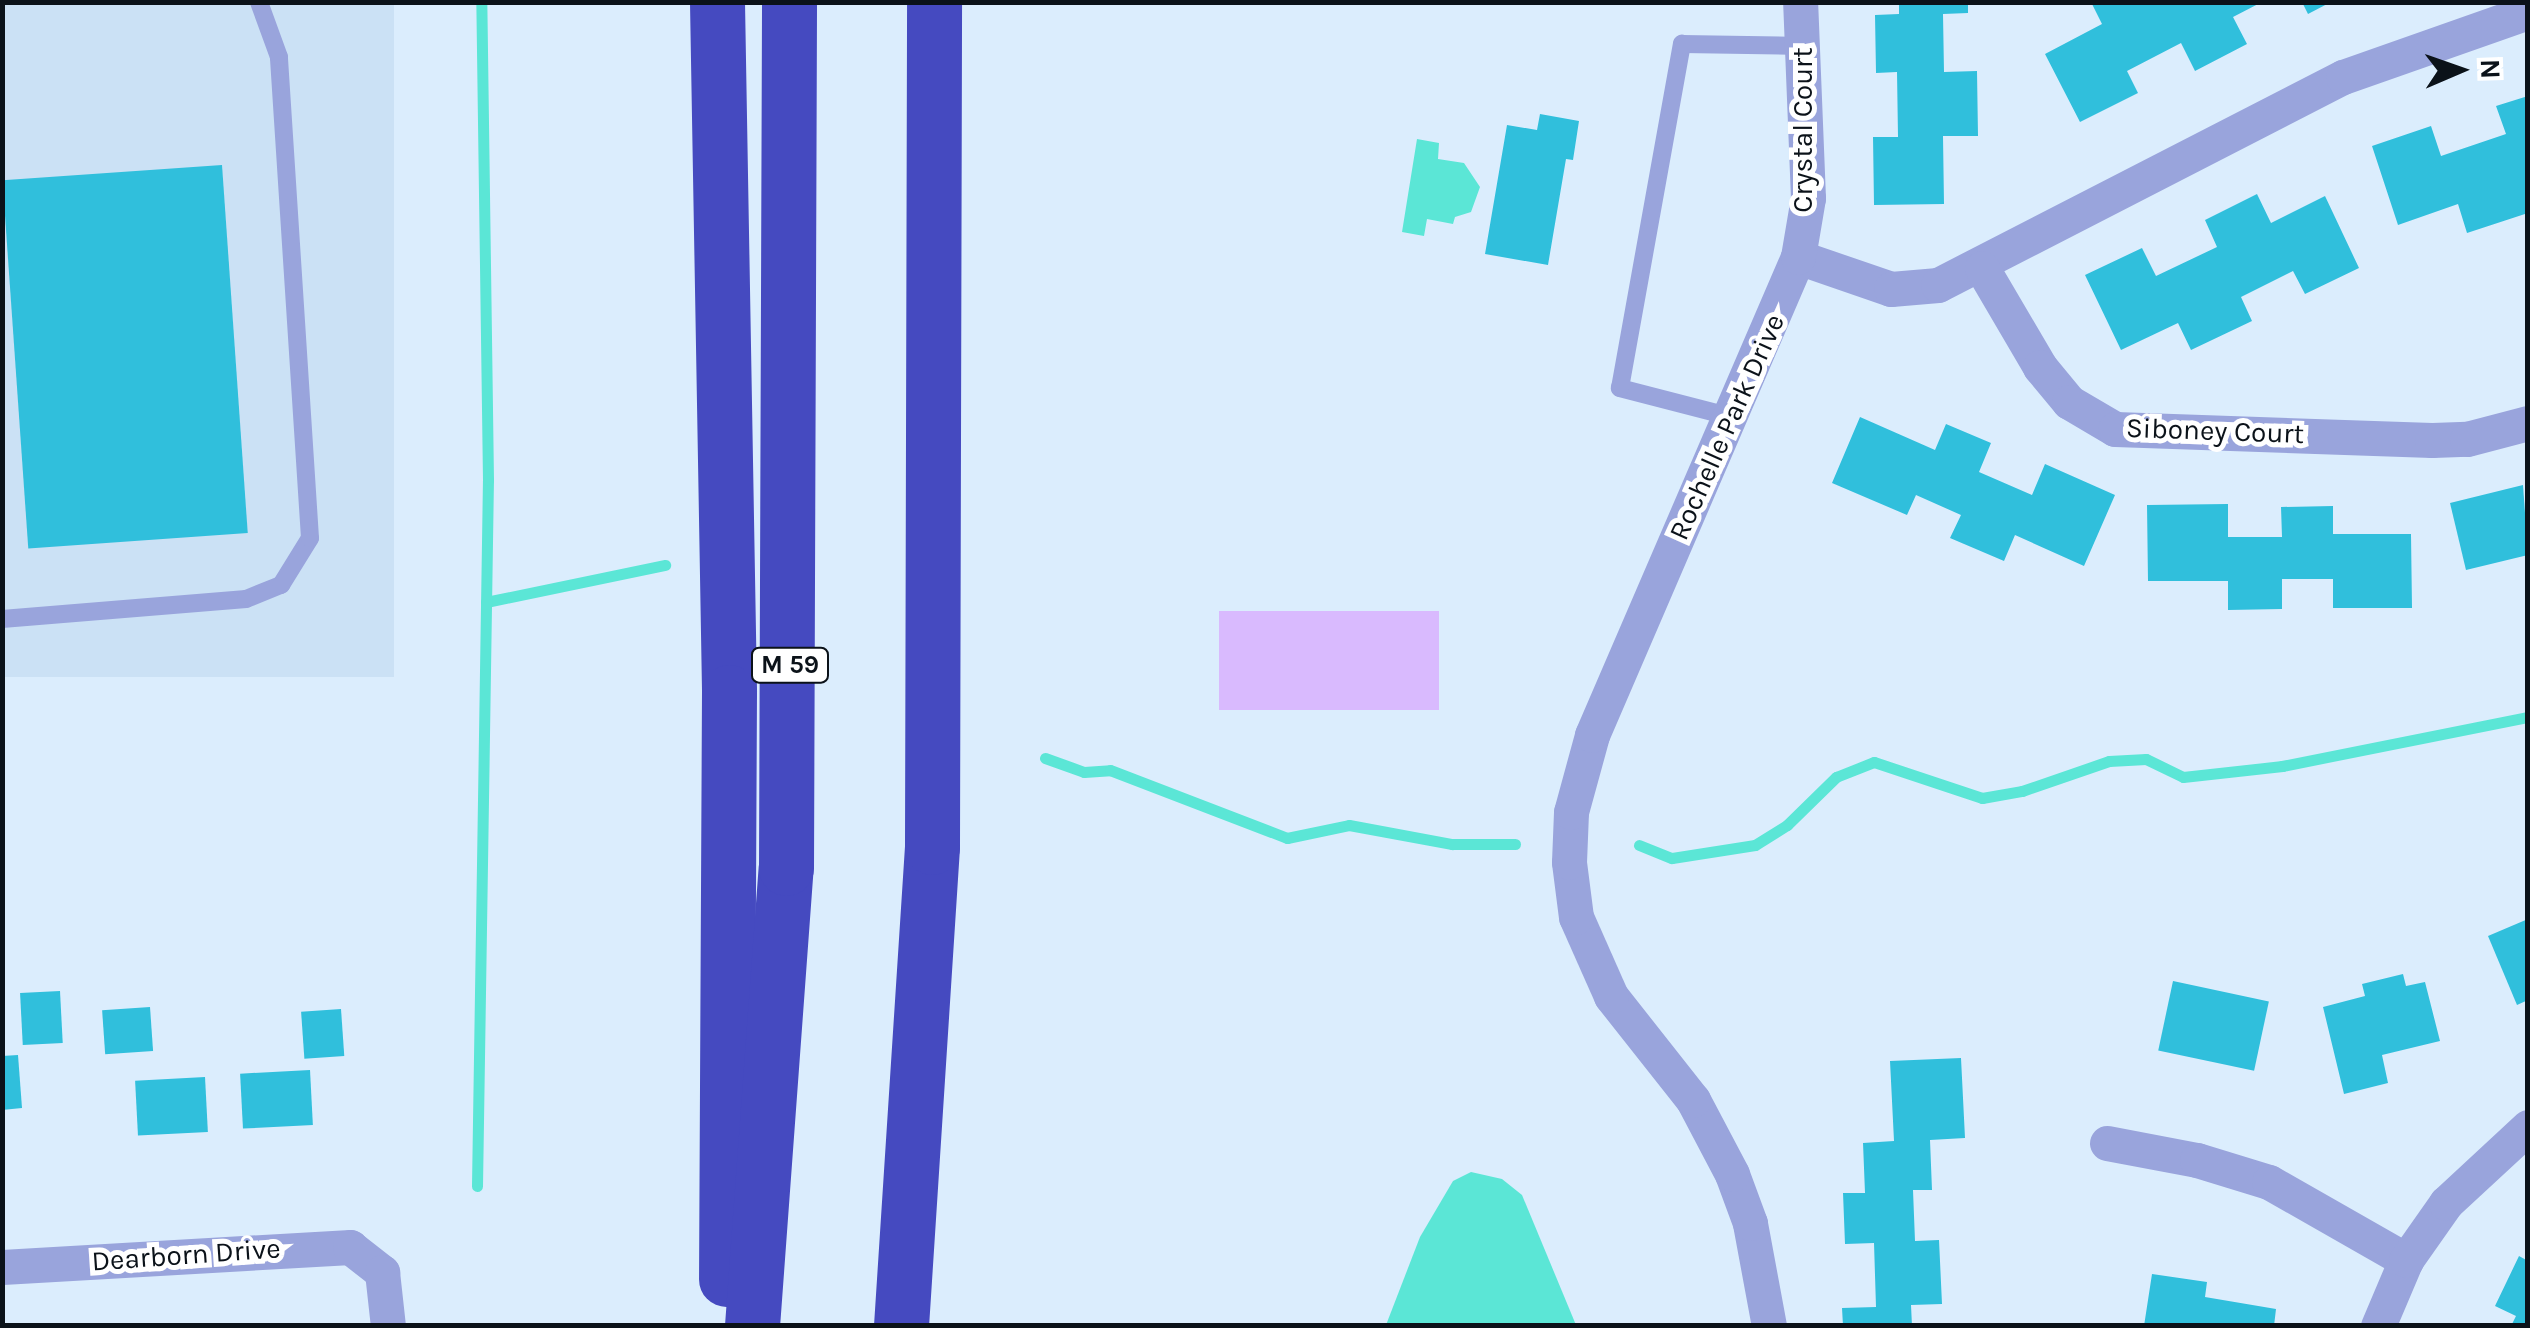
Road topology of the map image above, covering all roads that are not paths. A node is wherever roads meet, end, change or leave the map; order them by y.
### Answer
1 (259, 2) edge
2 (717, 2) edge
3 (789, 2) edge
4 (934, 2) edge
5 (1800, 2) edge
6 (2528, 12) edge
7 (1804, 46) junction
8 (1798, 257) junction
9 (1982, 268) junction
10 (1732, 418) junction
11 (2528, 424) edge
12 (2, 619) edge
13 (2528, 1127) edge
14 (2107, 1143) dead end
15 (2406, 1260) junction
16 (2, 1267) edge
17 (388, 1326) edge
18 (725, 1326) edge
19 (752, 1326) edge
20 (901, 1326) edge
21 (1769, 1326) edge
22 (2378, 1326) edge

1 - 12 lane
2 - 18 highway
3 - 19 highway, M 59
4 - 20 highway
5 - 7 street, Crystal Court
6 - 9 street
7 - 8 street, Crystal Court
7 - 10 lane
8 - 9 street
8 - 10 street, Rochelle Park Drive
9 - 11 street, Siboney Court
10 - 21 street, Rochelle Park Drive
13 - 15 street
14 - 15 street
15 - 22 street
16 - 17 street, Dearborn Drive

